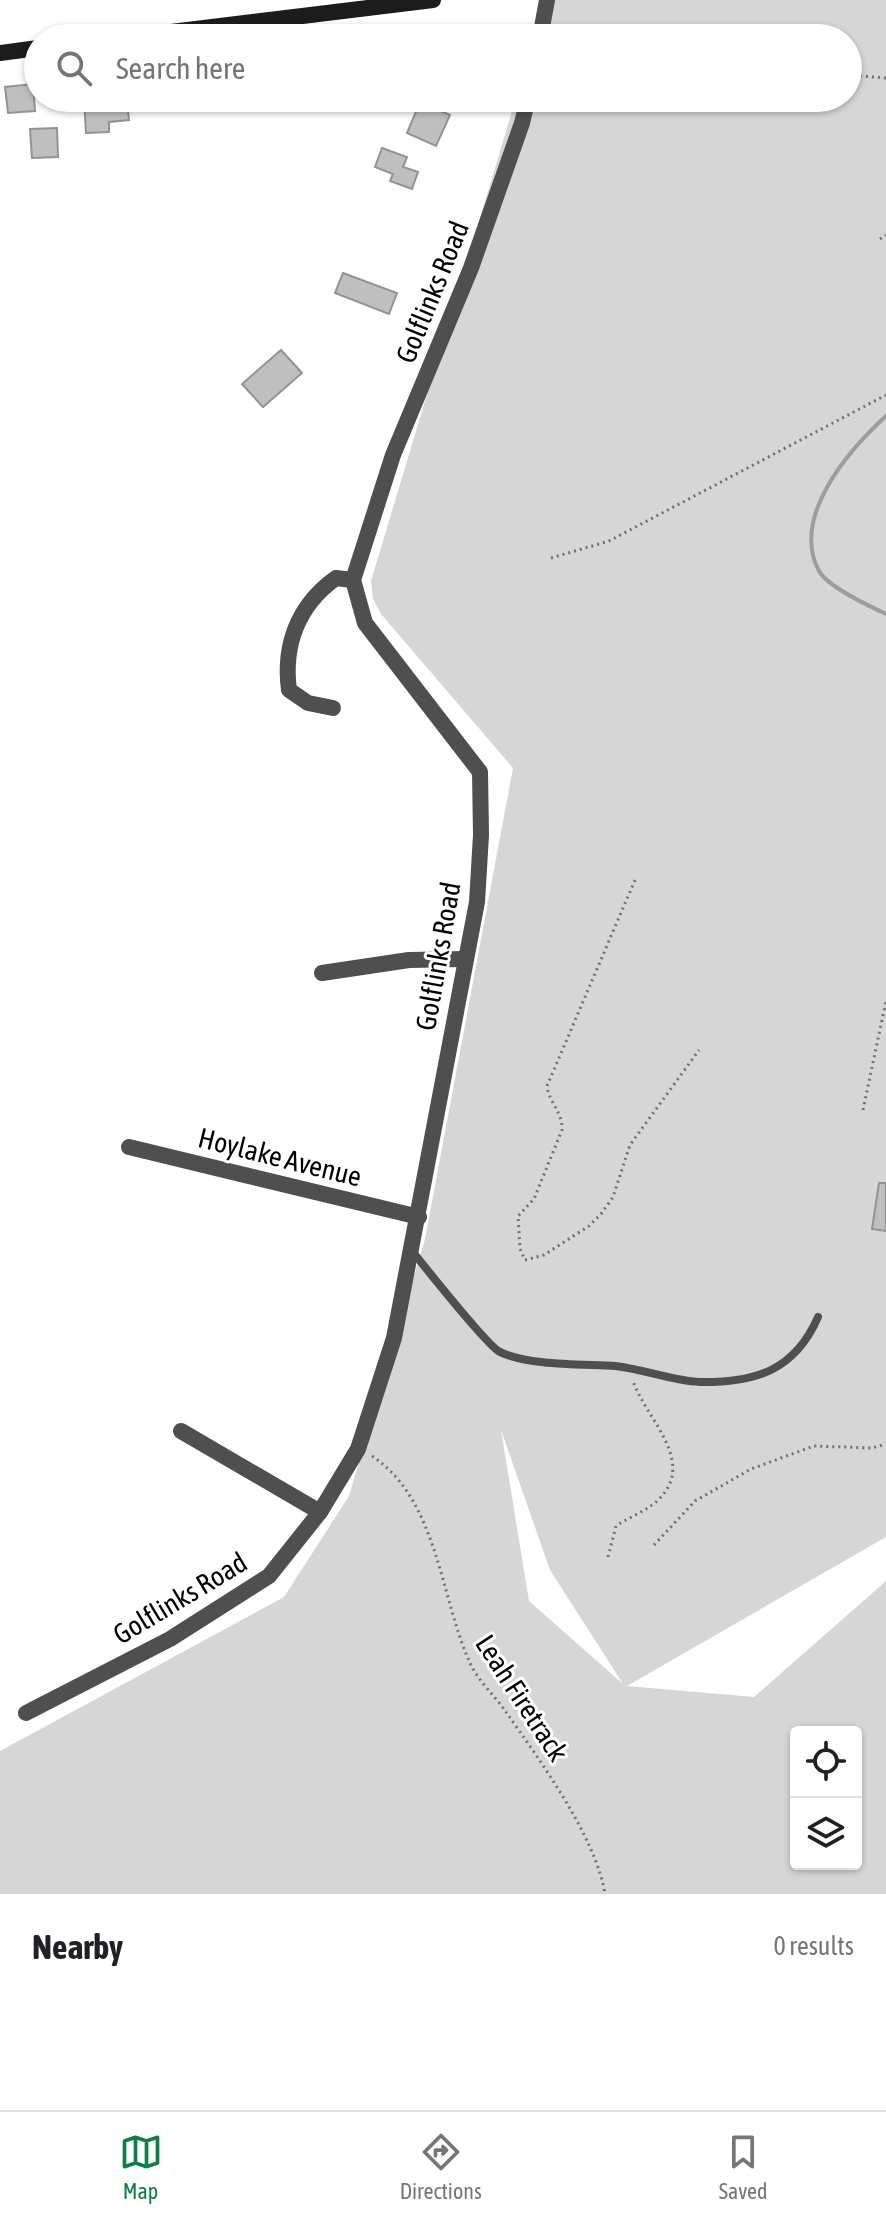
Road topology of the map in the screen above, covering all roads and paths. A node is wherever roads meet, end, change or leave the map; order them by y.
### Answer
1 (433, 0) edge
2 (547, 0) edge
3 (237, 24) edge
4 (543, 24) edge
5 (24, 50) edge
6 (0, 53) edge
7 (862, 76) edge
8 (886, 78) edge
9 (525, 112) edge
10 (886, 235) edge
11 (880, 239) dead end
12 (886, 395) edge
13 (551, 558) dead end
14 (353, 580) junction
15 (333, 708) dead end
16 (635, 880) dead end
17 (464, 959) junction
18 (322, 973) dead end
19 (886, 1001) edge
20 (699, 1050) dead end
21 (863, 1110) dead end
22 (129, 1147) dead end
23 (419, 1217) junction
24 (409, 1248) junction
25 (818, 1317) dead end
26 (632, 1377) dead end
27 (181, 1431) dead end
28 (886, 1444) edge
29 (358, 1449) junction
30 (320, 1512) junction
31 (654, 1545) dead end
32 (608, 1557) dead end
33 (26, 1713) dead end
34 (605, 1894) edge

1 - 3 main road
2 - 4 street
5 - 6 main road
7 - 8 path
9 - 14 street, Golflinks Road
10 - 11 path
12 - 13 path
14 - 15 street
14 - 17 street, Golflinks Road
16 - 20 path
17 - 18 street
17 - 23 street, Golflinks Road
19 - 21 path
22 - 23 street, Hoylake Avenue
23 - 24 street, Golflinks Road
24 - 25 lane
24 - 29 street, Golflinks Road
26 - 32 path
27 - 30 street
28 - 31 path
29 - 30 street, Golflinks Road
29 - 34 path, Leah Firetrack
30 - 33 street, Golflinks Road

